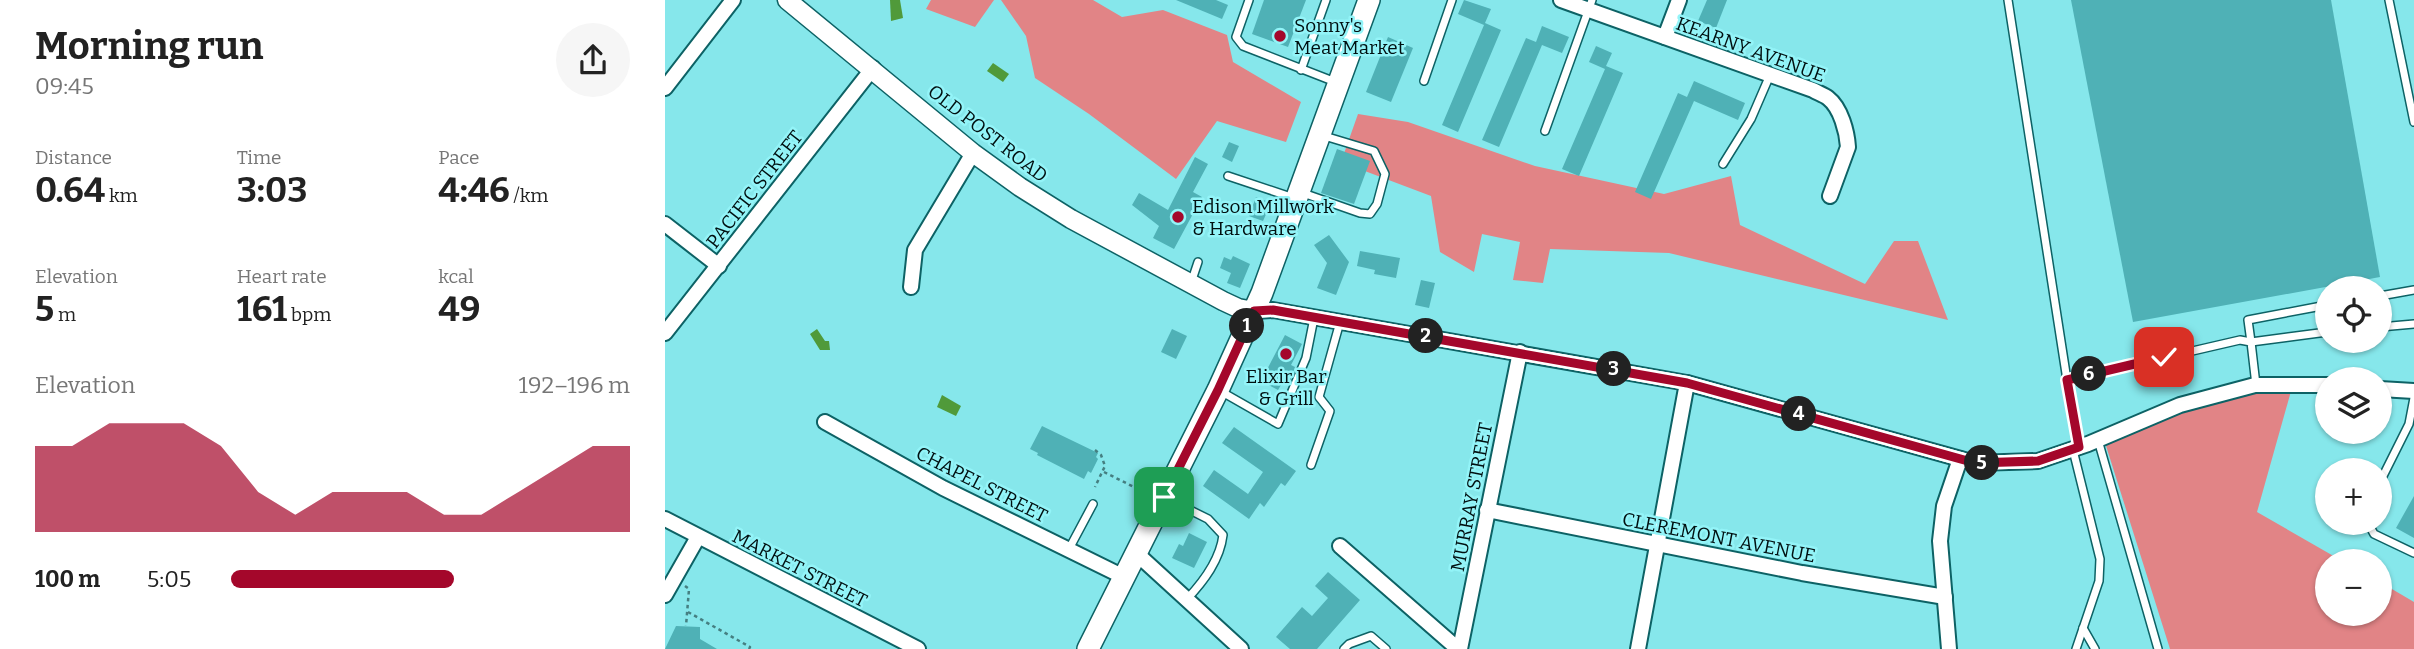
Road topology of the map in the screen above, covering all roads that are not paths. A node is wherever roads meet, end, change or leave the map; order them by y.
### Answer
1 (733, 0) edge
2 (787, 0) edge
3 (1247, 0) edge
4 (1326, 0) edge
5 (1369, 0) edge
6 (1451, 0) edge
7 (1561, 0) edge
8 (1679, 0) edge
9 (2008, 0) edge
10 (2389, 0) edge
11 (1590, 5) edge
12 (1665, 37) junction
13 (873, 68) junction
14 (1301, 69) junction
15 (1770, 75) junction
16 (1424, 81) dead end
17 (1339, 83) junction
18 (665, 88) edge
19 (2414, 122) edge
20 (1545, 131) dead end
21 (1320, 134) junction
22 (973, 153) junction
23 (1723, 164) dead end
24 (1228, 176) dead end
25 (1298, 196) junction
26 (1831, 196) dead end
27 (665, 224) edge
28 (1198, 262) dead end
29 (719, 266) junction
30 (1191, 284) junction
31 (911, 287) dead end
32 (2414, 290) edge
33 (2392, 294) edge
34 (2315, 307) edge
35 (1254, 311) junction
36 (1315, 317) junction
37 (1341, 322) junction
38 (2414, 324) edge
39 (2392, 326) edge
40 (665, 333) edge
41 (2315, 333) edge
42 (2251, 341) junction
43 (1520, 352) junction
44 (2067, 380) junction
45 (1687, 383) junction
46 (2256, 385) junction
47 (2315, 385) edge
48 (1218, 390) junction
49 (2392, 390) edge
50 (2414, 391) edge
51 (2414, 398) edge
52 (2412, 417) edge
53 (825, 422) dead end
54 (2098, 440) junction
55 (2076, 449) junction
56 (1960, 458) junction
57 (2392, 458) edge
58 (1311, 464) dead end
59 (1155, 495) junction
60 (1093, 504) dead end
61 (1487, 510) junction
62 (665, 519) edge
63 (2376, 535) edge
64 (698, 537) junction
65 (1659, 544) junction
66 (1340, 546) dead end
67 (1069, 550) junction
68 (1136, 553) junction
69 (2414, 553) edge
70 (1124, 577) junction
71 (665, 594) edge
72 (1945, 597) junction
73 (1187, 599) junction
74 (2083, 628) junction
75 (918, 649) edge
76 (1088, 649) edge
77 (1241, 649) edge
78 (1345, 649) edge
79 (1385, 649) edge
80 (1459, 649) edge
81 (1638, 649) edge
82 (1949, 649) edge
83 (2076, 649) edge
84 (2095, 649) edge
85 (2158, 649) edge

1 - 18 street
2 - 13 street, OLD POST ROAD
3 - 14 lane
4 - 14 lane
5 - 17 main road
6 - 16 lane
7 - 11 street, KEARNY AVENUE
8 - 12 street
9 - 44 lane
10 - 19 lane
11 - 12 street, KEARNY AVENUE
11 - 20 lane
12 - 15 street, KEARNY AVENUE
13 - 22 street, OLD POST ROAD
13 - 29 street, PACIFIC STREET
14 - 17 lane
15 - 23 lane
15 - 26 street, KEARNY AVENUE
17 - 21 main road
21 - 25 main road
21 - 25 lane
22 - 30 street, OLD POST ROAD
22 - 31 street
24 - 25 lane
25 - 35 main road
27 - 29 street
28 - 30 lane
29 - 40 street, PACIFIC STREET
30 - 35 street, OLD POST ROAD
32 - 33 lane
34 - 42 lane
35 - 36 street
35 - 48 main road
36 - 37 street
36 - 48 lane
37 - 43 street
37 - 58 lane
38 - 39 lane
41 - 42 lane
42 - 44 lane
42 - 46 lane
43 - 45 street
43 - 61 street, MURRAY STREET
44 - 55 lane
45 - 56 street
45 - 65 street
46 - 47 street
46 - 54 street
48 - 59 main road
49 - 50 street
51 - 52 lane
52 - 57 lane
53 - 67 street, CHAPEL STREET
54 - 55 street
54 - 85 lane
55 - 56 street
55 - 74 lane
56 - 72 street
59 - 68 main road
59 - 73 lane
60 - 67 lane
61 - 65 street, CLEREMONT AVENUE
61 - 80 street, MURRAY STREET
62 - 64 street, MARKET STREET
63 - 69 lane
64 - 71 street
64 - 75 street, MARKET STREET
65 - 72 street, CLEREMONT AVENUE
65 - 81 street
66 - 80 street
67 - 70 street, CHAPEL STREET
68 - 70 main road
68 - 73 street
70 - 76 main road
72 - 82 street
73 - 77 street
74 - 83 lane
74 - 84 lane
78 - 79 lane

